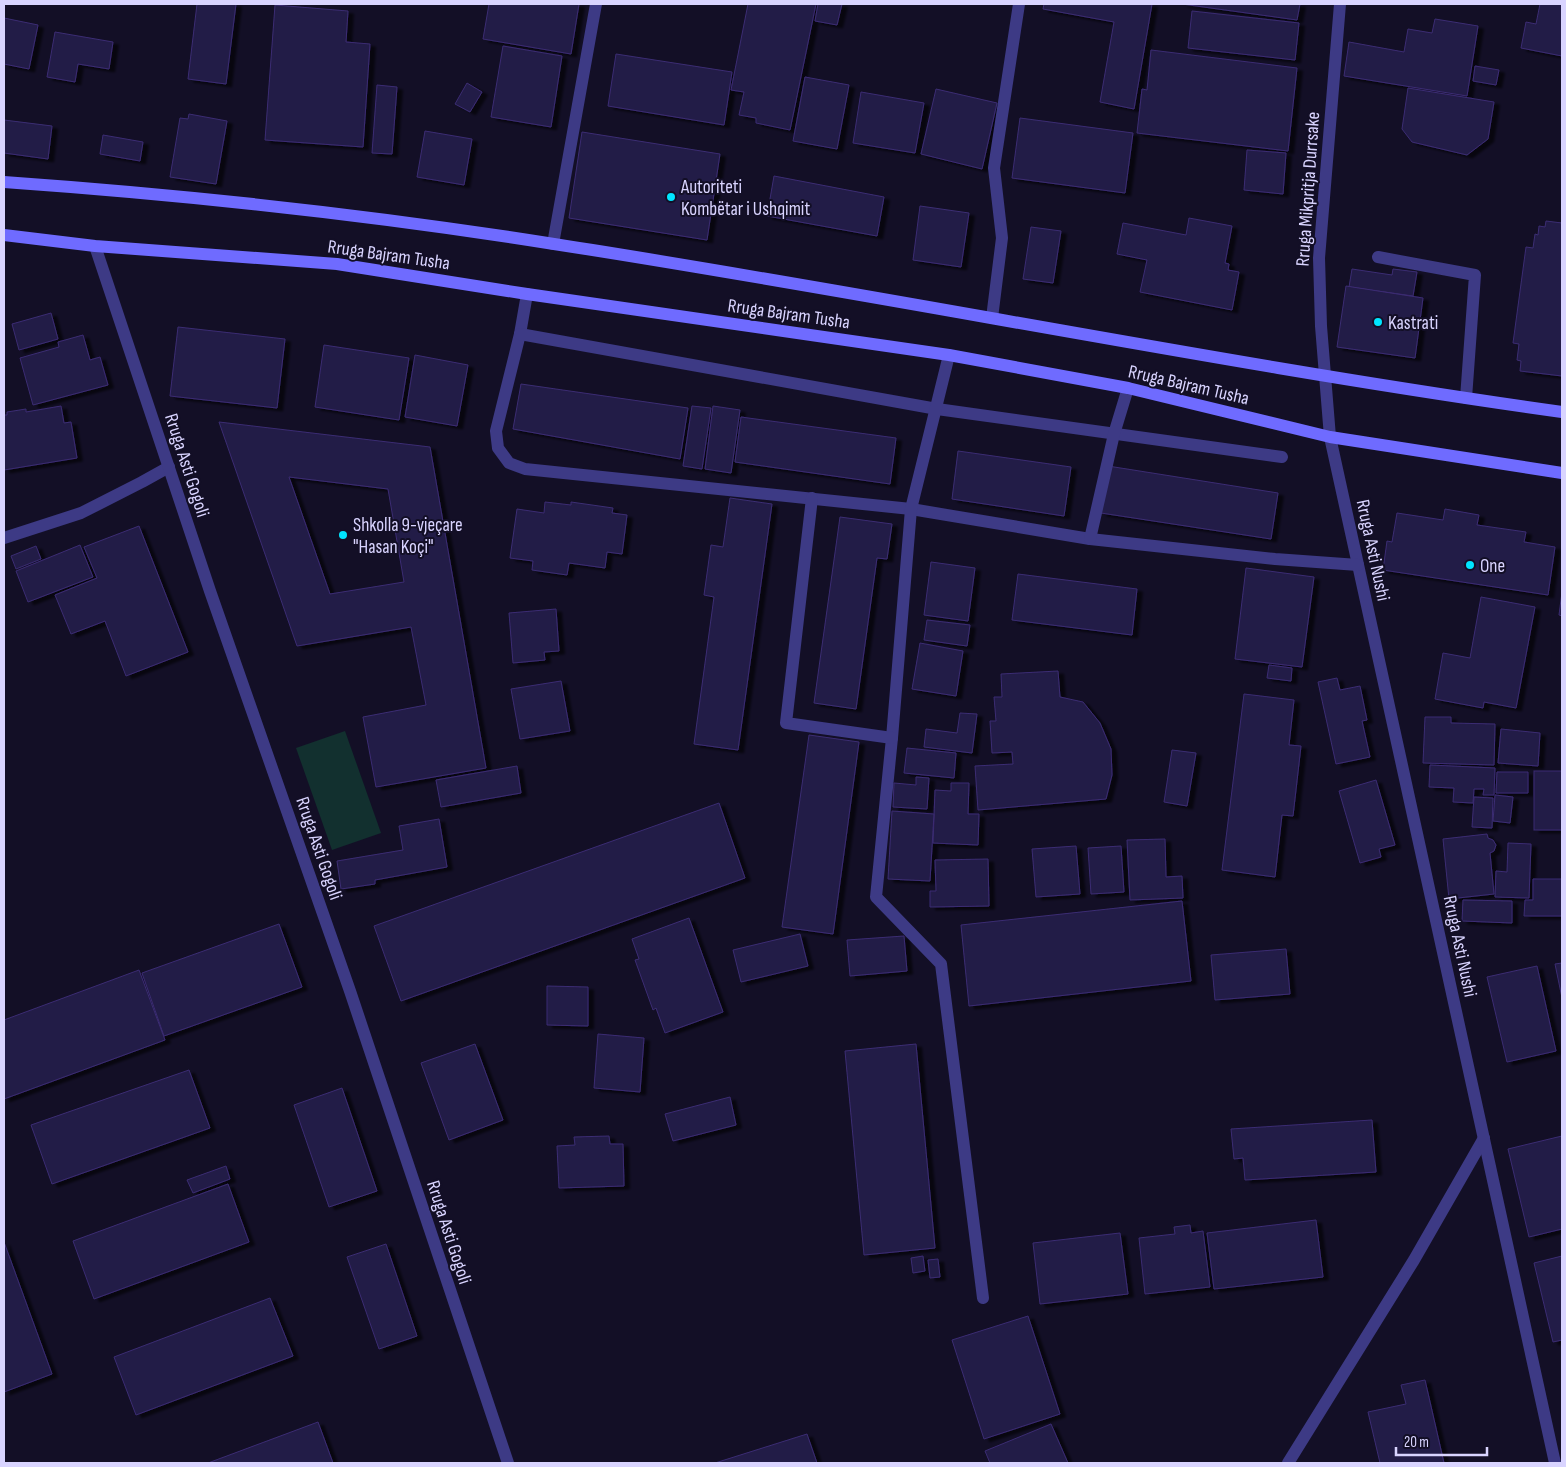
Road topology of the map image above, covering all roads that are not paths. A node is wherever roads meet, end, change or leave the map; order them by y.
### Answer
1 (596, 4) edge
2 (1019, 4) edge
3 (1340, 4) edge
4 (4, 182) edge
5 (4, 235) edge
6 (554, 244) junction
7 (95, 246) junction
8 (1378, 257) dead end
9 (527, 294) junction
10 (992, 318) junction
11 (520, 334) junction
12 (949, 354) junction
13 (1326, 376) junction
14 (1128, 388) junction
15 (1466, 398) junction
16 (937, 409) junction
17 (1562, 412) edge
18 (1114, 434) junction
19 (1330, 437) junction
20 (1282, 457) dead end
21 (168, 466) junction
22 (1562, 473) edge
23 (812, 498) junction
24 (911, 509) junction
25 (4, 538) edge
26 (1090, 539) junction
27 (1358, 565) junction
28 (892, 738) junction
29 (1484, 1138) junction
30 (983, 1298) dead end
31 (508, 1463) edge
32 (1288, 1463) edge
33 (1555, 1463) edge

1 - 6 street
2 - 10 street
3 - 13 street, Rruga Mikpritja Durrsake
4 - 6 main road, Rruga Bajram Tusha
5 - 7 main road, Rruga Bajram Tusha
6 - 10 main road, Rruga Bajram Tusha
7 - 9 main road, Rruga Bajram Tusha
7 - 21 street, Rruga Asti Gogoli
8 - 15 street
9 - 11 street
9 - 12 main road, Rruga Bajram Tusha
10 - 13 main road, Rruga Bajram Tusha
11 - 16 street
11 - 23 street
12 - 14 main road, Rruga Bajram Tusha
12 - 16 street
13 - 15 main road, Rruga Bajram Tusha
13 - 19 street, Rruga Mikpritja Durrsake
14 - 18 street
14 - 19 main road, Rruga Bajram Tusha
15 - 17 main road, Rruga Bajram Tusha
16 - 18 street
16 - 24 street
18 - 20 street
18 - 26 street
19 - 22 main road, Rruga Bajram Tusha
19 - 27 street, Rruga Asti Nushi
21 - 25 street
21 - 31 street, Rruga Asti Gogoli
23 - 24 street
23 - 28 street
24 - 26 street
24 - 28 street
26 - 27 street
27 - 29 street, Rruga Asti Nushi
28 - 30 street
29 - 32 street
29 - 33 street, Rruga Asti Nushi

